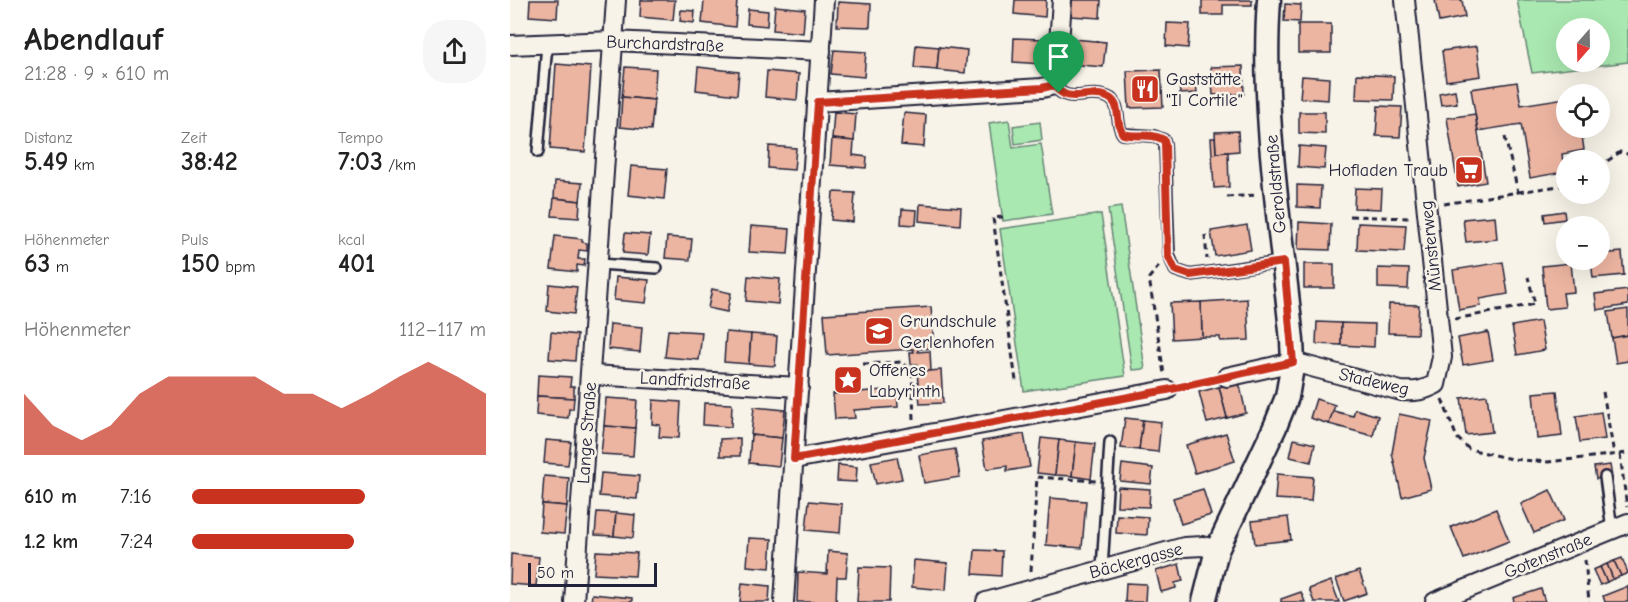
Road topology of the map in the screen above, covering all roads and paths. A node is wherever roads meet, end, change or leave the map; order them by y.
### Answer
1 (616, 0) edge
2 (825, 0) edge
3 (1062, 0) edge
4 (1269, 0) edge
5 (1405, 0) edge
6 (613, 41) junction
7 (547, 44) junction
8 (510, 45) edge
9 (821, 51) junction
10 (1054, 85) junction
11 (818, 102) junction
12 (1505, 137) dead end
13 (538, 152) dead end
14 (1628, 154) edge
15 (1610, 159) edge
16 (1556, 186) edge
17 (1518, 192) junction
18 (1277, 194) junction
19 (1227, 197) dead end
20 (1428, 212) junction
21 (1003, 216) dead end
22 (1350, 216) dead end
23 (1204, 234) dead end
24 (1168, 255) junction
25 (1284, 262) junction
26 (598, 264) junction
27 (657, 268) dead end
28 (1208, 273) junction
29 (1528, 277) dead end
30 (1439, 322) junction
31 (1293, 362) junction
32 (863, 363) dead end
33 (591, 375) junction
34 (1227, 376) joint
35 (1016, 381) dead end
36 (1436, 384) junction
37 (799, 387) junction
38 (1167, 390) junction
39 (1603, 392) dead end
40 (915, 437) junction
41 (1110, 442) dead end
42 (1628, 453) edge
43 (1614, 454) junction
44 (1620, 454) junction
45 (794, 459) junction
46 (1605, 477) dead end
47 (1106, 482) junction
48 (1628, 512) edge
49 (1620, 527) edge
50 (1583, 543) junction
51 (1216, 550) junction
52 (1102, 569) junction
53 (1030, 590) junction
54 (1441, 601) edge
55 (574, 602) edge
56 (784, 602) edge
57 (986, 602) edge
58 (1204, 602) edge
59 (1589, 602) edge

1 - 6 street, Lange Straße
2 - 9 street
3 - 10 street
4 - 18 street, Geroldstraße
5 - 20 street, Münsterweg
6 - 7 street, Burchardstraße
6 - 9 street, Burchardstraße
6 - 26 street, Lange Straße
7 - 8 street, Burchardstraße
7 - 13 lane
9 - 11 street
10 - 11 street
10 - 24 lane
11 - 37 street
12 - 17 path
14 - 15 path
16 - 17 path
17 - 20 path
18 - 19 path
18 - 25 street, Geroldstraße
20 - 22 path
20 - 30 street, Münsterweg
21 - 35 path
23 - 28 path
24 - 28 lane
24 - 38 path
25 - 28 lane
25 - 31 street, Geroldstraße
26 - 27 lane
26 - 33 street, Lange Straße
29 - 30 path
30 - 36 street, Münsterweg
31 - 34 street
31 - 36 street, Stadeweg
31 - 51 street, Geroldstraße
32 - 40 path
33 - 37 street, Landfridstraße
33 - 55 street, Lange Straße
34 - 38 path
36 - 43 path, Stadeweg
37 - 45 street
38 - 40 street
39 - 43 path
40 - 45 street
41 - 47 lane
42 - 44 path, Stadeweg
43 - 44 path, Stadeweg
44 - 48 path
45 - 56 street
46 - 49 lane
47 - 52 lane
47 - 53 path
49 - 50 street, Gotenstraße
50 - 54 street, Gotenstraße
50 - 59 path
51 - 52 street, Bäckergasse
51 - 58 street, Geroldstraße
52 - 53 street, Bäckergasse
53 - 57 street, Bäckergasse

